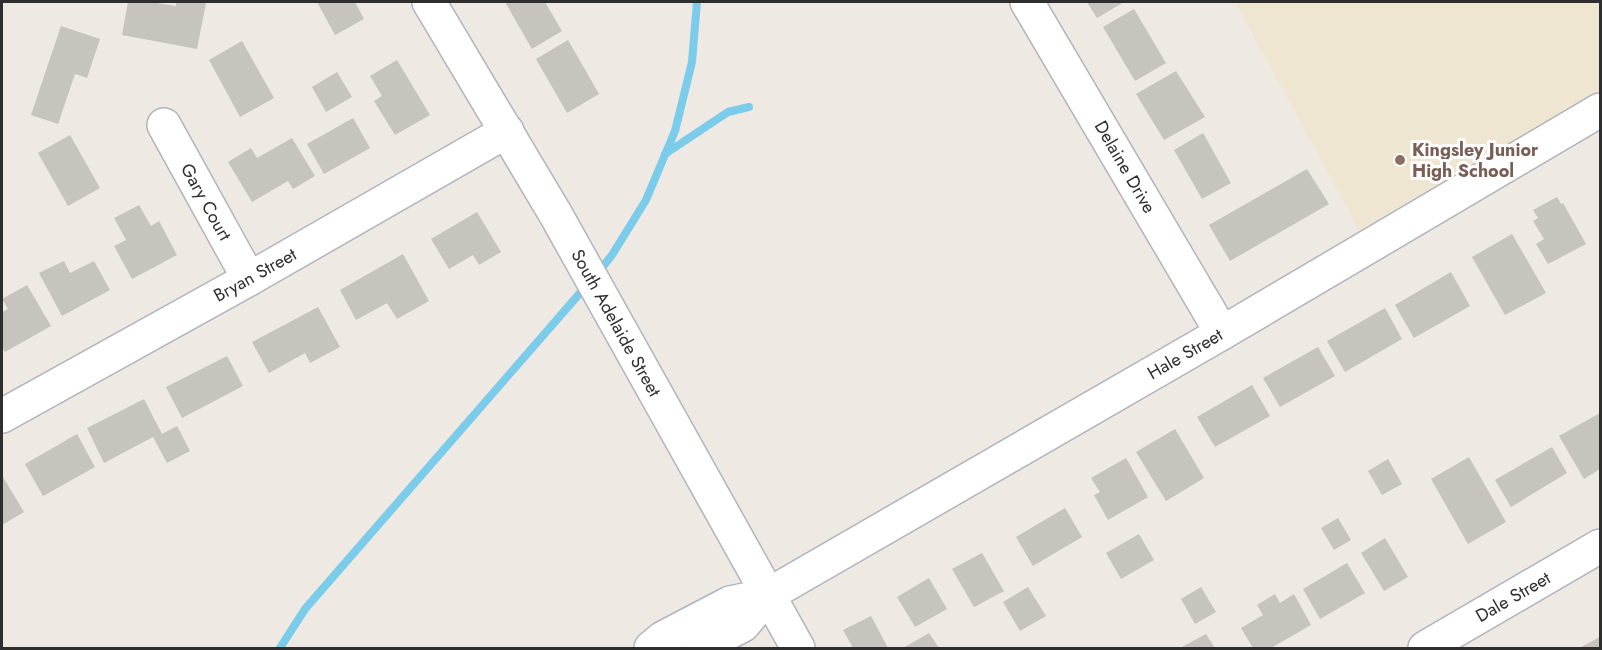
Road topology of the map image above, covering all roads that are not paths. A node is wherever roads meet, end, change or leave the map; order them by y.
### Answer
1 (429, 2) edge
2 (1027, 2) edge
3 (1600, 110) edge
4 (164, 124) dead end
5 (507, 131) junction
6 (249, 279) junction
7 (1222, 333) junction
8 (2, 416) edge
9 (1600, 546) edge
10 (768, 595) junction
11 (651, 648) edge
12 (699, 648) edge
13 (798, 648) edge
14 (1425, 648) edge

1 - 5 street, South Adelaide Street
2 - 7 street, Delaine Drive
3 - 7 street, Hale Street
4 - 6 street, Gary Court
5 - 6 street, Bryan Street
5 - 10 street, South Adelaide Street
6 - 8 street, Bryan Street
7 - 10 street, Hale Street
9 - 14 street, Dale Street
10 - 11 street
10 - 12 street
10 - 13 street, South Adelaide Street

